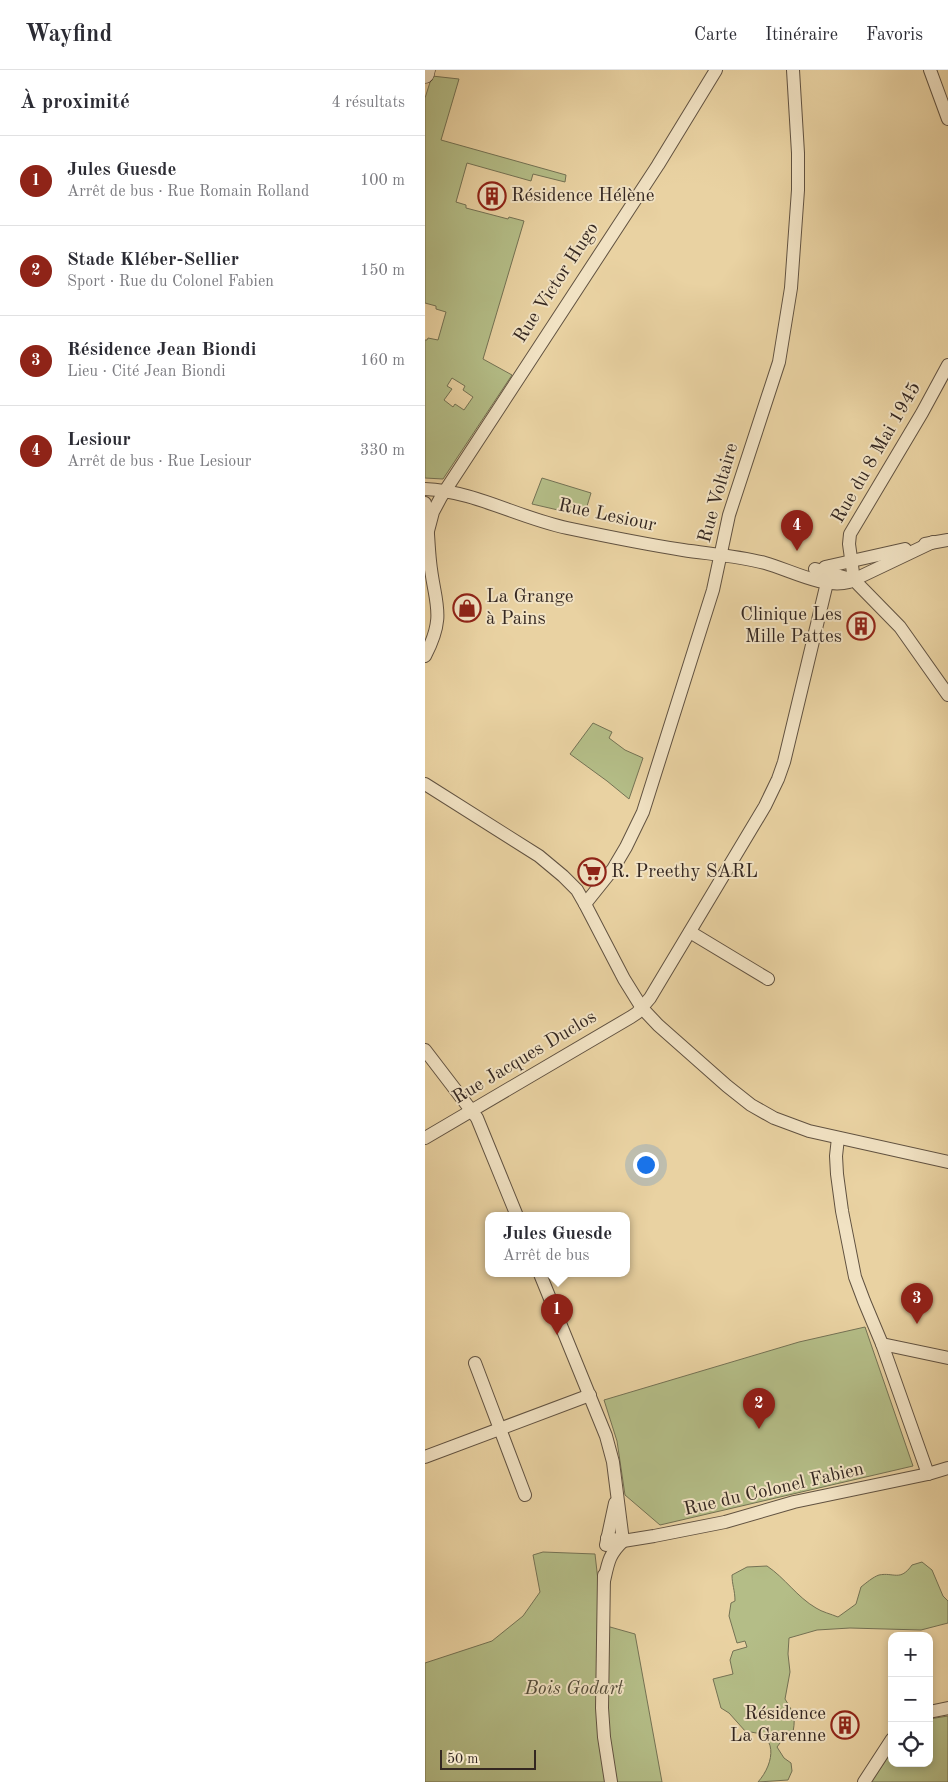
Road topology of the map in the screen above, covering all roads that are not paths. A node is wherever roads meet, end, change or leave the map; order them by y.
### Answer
1 (426, 70) edge
2 (716, 70) edge
3 (793, 70) edge
4 (930, 70) edge
5 (425, 74) edge
6 (948, 119) edge
7 (948, 365) edge
8 (425, 489) edge
9 (445, 490) junction
10 (425, 503) edge
11 (429, 531) junction
12 (948, 540) edge
13 (933, 542) junction
14 (721, 555) junction
15 (851, 562) junction
16 (765, 563) junction
17 (829, 574) junction
18 (854, 580) junction
19 (425, 656) edge
20 (948, 695) edge
21 (425, 784) edge
22 (585, 904) junction
23 (690, 932) junction
24 (768, 979) dead end
25 (642, 1008) junction
26 (425, 1050) edge
27 (473, 1111) junction
28 (425, 1138) edge
29 (838, 1138) junction
30 (948, 1162) edge
31 (515, 1212) edge
32 (541, 1277) edge
33 (882, 1344) junction
34 (948, 1358) edge
35 (475, 1363) dead end
36 (590, 1395) junction
37 (500, 1428) junction
38 (425, 1457) edge
39 (948, 1468) edge
40 (928, 1474) junction
41 (616, 1491) junction
42 (525, 1495) dead end
43 (607, 1538) junction
44 (623, 1541) junction
45 (604, 1581) junction
46 (948, 1708) edge
47 (933, 1711) edge
48 (888, 1745) edge
49 (611, 1782) edge
50 (864, 1782) edge

1 - 5 main road
2 - 9 street, Rue Victor Hugo
3 - 14 street, Rue Voltaire
4 - 6 street
7 - 15 street, Rue du 8 Mai 1945
8 - 9 street, Rue Lesiour
9 - 11 street, Rue Victor Hugo
9 - 14 street, Rue Lesiour
10 - 11 street
11 - 19 street
12 - 13 street
13 - 15 street, Rue Lesiour
13 - 18 street, Rue Lesiour
14 - 16 street, Rue Lesiour
14 - 22 street, Rue Voltaire
15 - 17 street, Rue Lesiour
15 - 18 street, Rue du 8 Mai 1945
16 - 17 street, Rue Lesiour
16 - 17 street, Rue Lesiour
17 - 18 street, Rue Lesiour
17 - 23 street, Rue Jacques Duclos
18 - 20 street
21 - 22 street
22 - 25 street
23 - 24 street
23 - 25 street, Rue Jacques Duclos
25 - 27 street, Rue Jacques Duclos
25 - 29 street
26 - 27 street
27 - 28 street, Rue Jacques Duclos
27 - 31 street
29 - 30 street
29 - 33 street
32 - 36 street
33 - 34 street
33 - 40 street
35 - 37 street
36 - 37 street
36 - 41 street
37 - 38 street
37 - 42 street
39 - 40 street, Rue du Colonel Fabien
40 - 44 street, Rue du Colonel Fabien
41 - 43 street
41 - 44 street
43 - 44 street, Rue du Colonel Fabien
43 - 45 street
44 - 45 street
45 - 49 street
46 - 47 street
48 - 50 street

